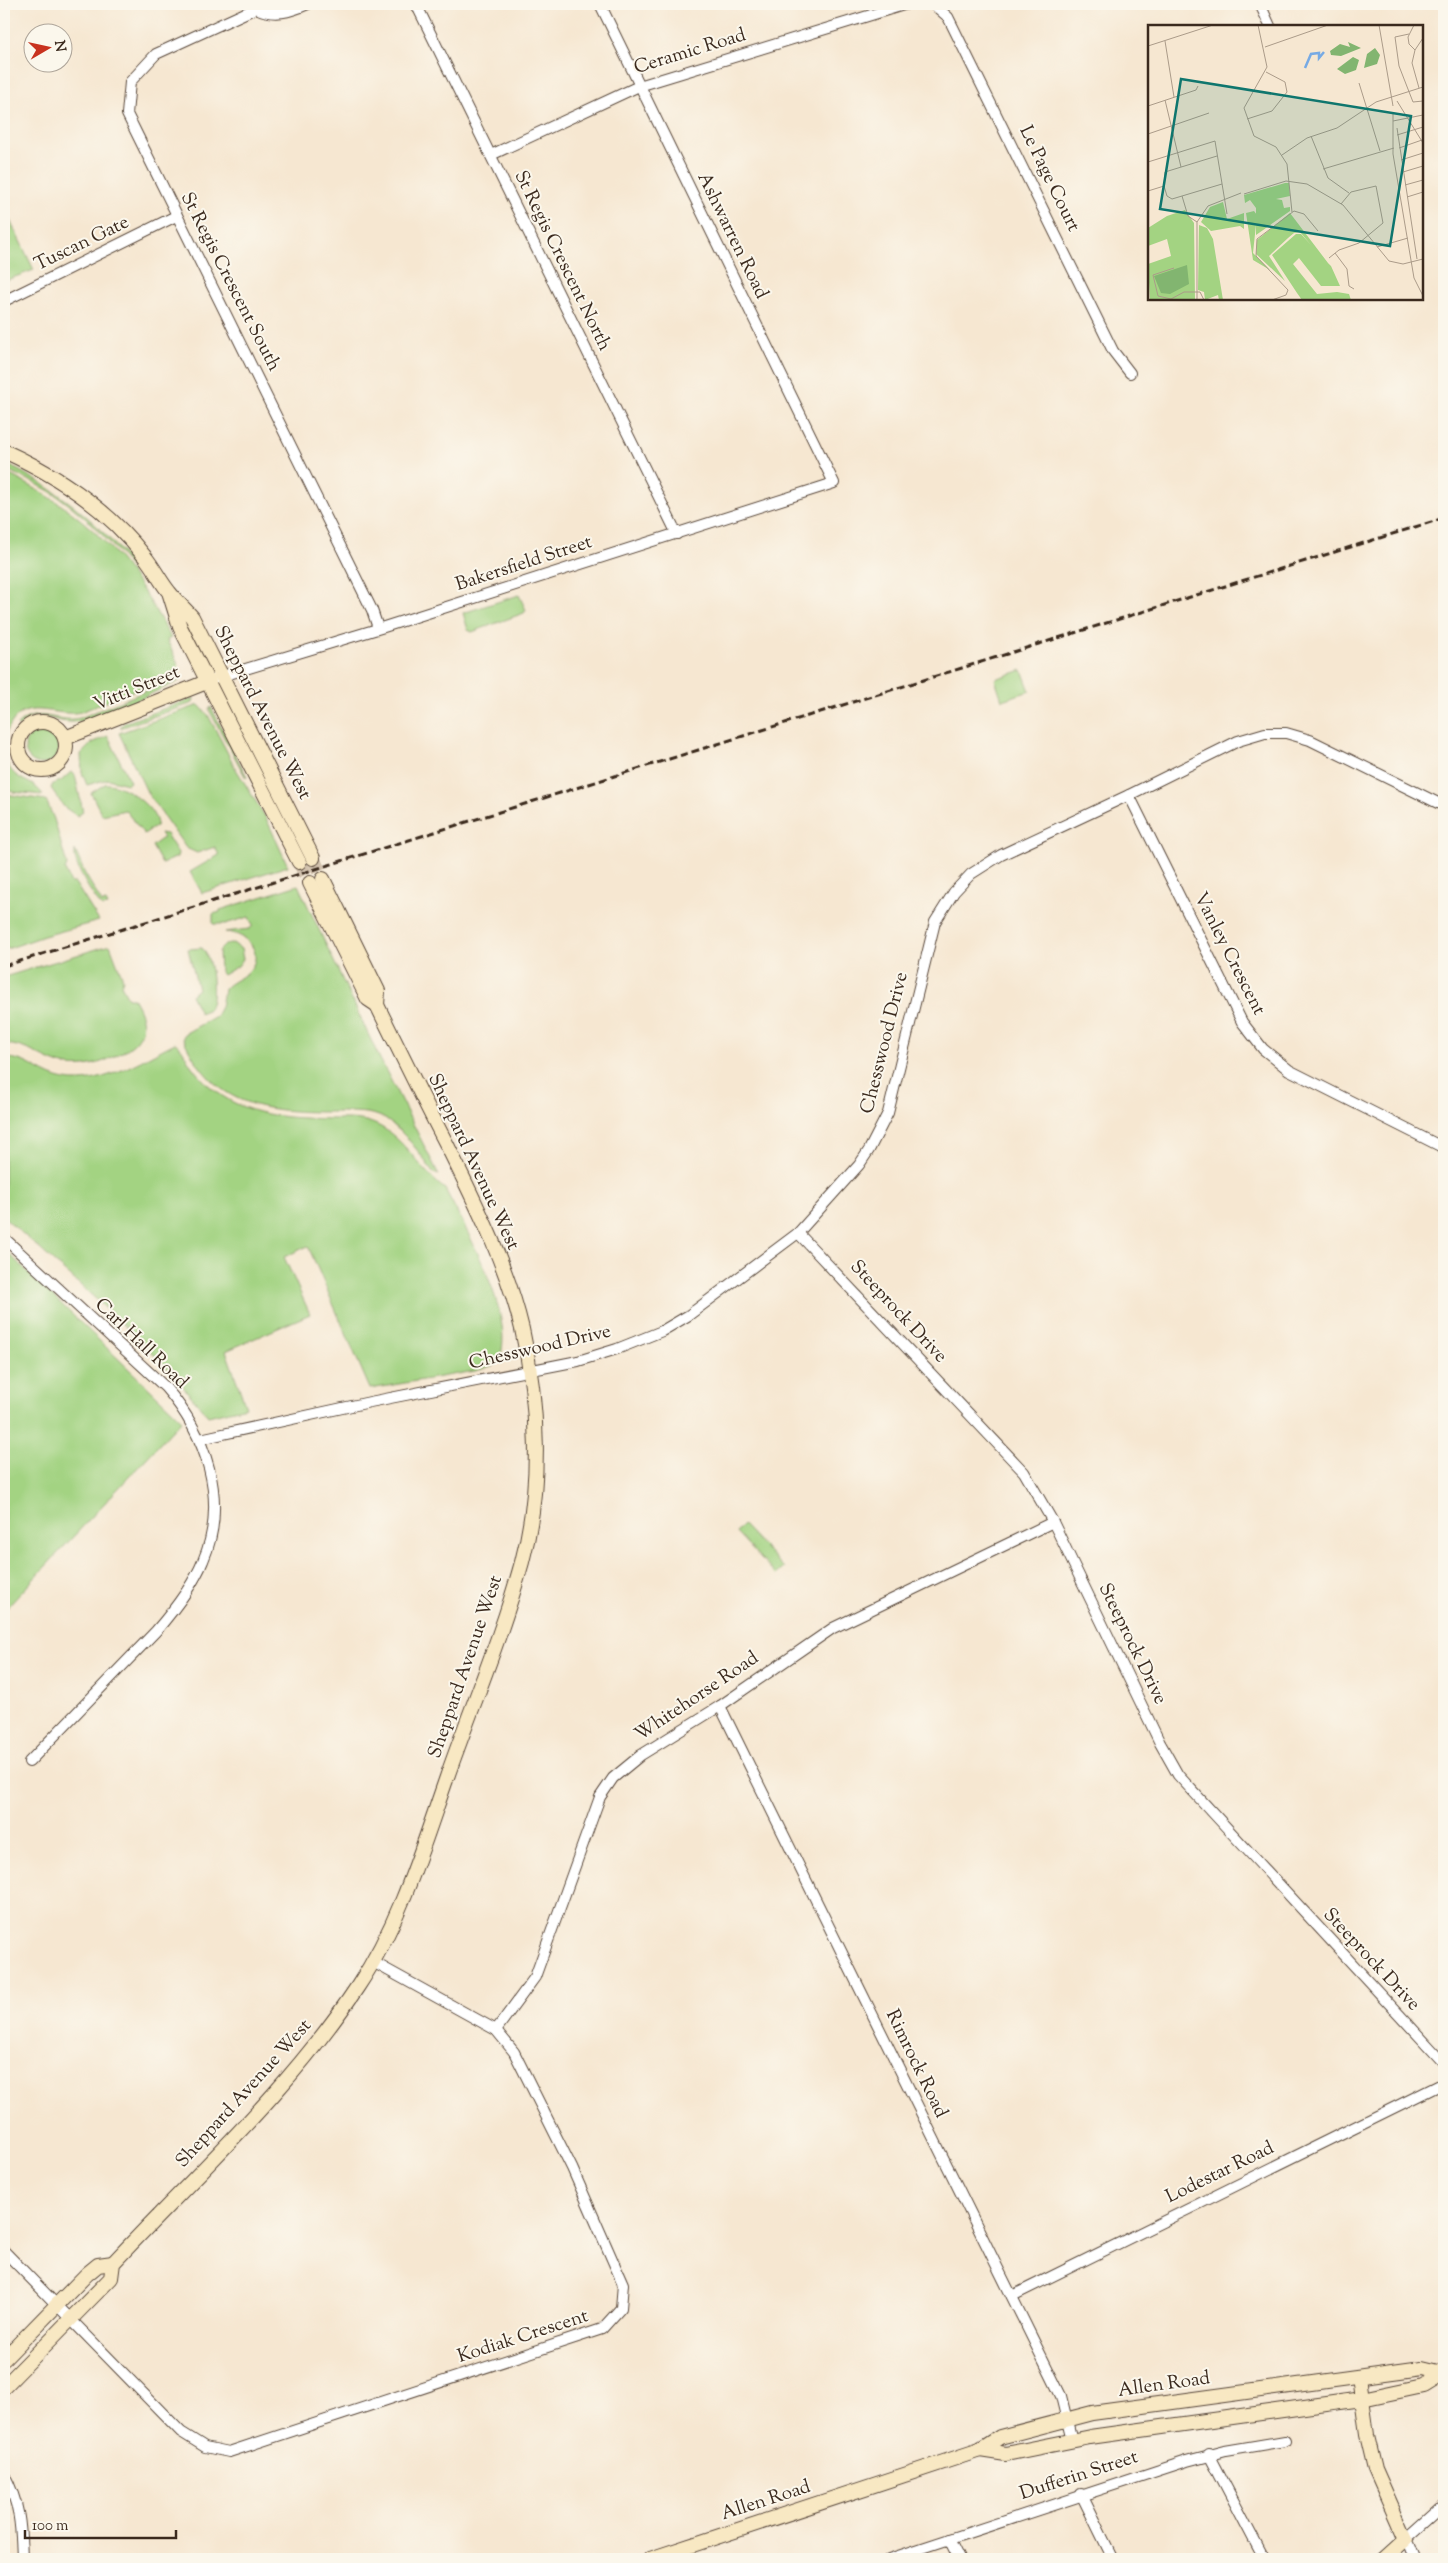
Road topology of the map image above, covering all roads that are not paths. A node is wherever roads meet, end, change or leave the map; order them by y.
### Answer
1 (308, 4) edge
2 (416, 4) edge
3 (600, 4) edge
4 (907, 4) edge
5 (934, 4) edge
6 (1260, 4) edge
7 (255, 6) edge
8 (1270, 25) edge
9 (639, 86) junction
10 (491, 155) junction
11 (176, 216) junction
12 (4, 301) edge
13 (1130, 373) dead end
14 (4, 451) edge
15 (834, 483) joint
16 (677, 534) junction
17 (169, 591) junction
18 (378, 628) junction
19 (223, 675) junction
20 (208, 681) junction
21 (65, 738) dead end
22 (1129, 795) junction
23 (1444, 806) edge
24 (317, 881) tunnel mouth
25 (1444, 1148) edge
26 (798, 1233) junction
27 (4, 1238) edge
28 (530, 1372) junction
29 (200, 1439) junction
30 (1053, 1522) junction
31 (720, 1706) junction
32 (30, 1762) dead end
33 (373, 1962) junction
34 (496, 2030) junction
35 (1444, 2063) edge
36 (1444, 2083) edge
37 (4, 2251) edge
38 (113, 2263) junction
39 (1012, 2296) junction
40 (58, 2306) junction
41 (72, 2319) junction
42 (4, 2359) edge
43 (1444, 2373) edge
44 (1359, 2377) junction
45 (4, 2388) edge
46 (1362, 2399) junction
47 (1068, 2418) junction
48 (1072, 2440) junction
49 (1285, 2441) dead end
50 (980, 2450) junction
51 (1209, 2454) junction
52 (4, 2474) edge
53 (1081, 2494) junction
54 (1444, 2505) edge
55 (1406, 2539) junction
56 (949, 2540) junction
57 (22, 2559) edge
58 (650, 2559) edge
59 (889, 2559) edge
60 (959, 2559) edge
61 (1113, 2559) edge
62 (1264, 2559) edge
63 (1384, 2559) edge
64 (1414, 2559) edge

1 - 7 street
2 - 10 street, St Regis Crescent North
3 - 9 street, Ashwarren Road
4 - 9 street, Ceramic Road
5 - 13 street, Le Page Court
6 - 8 street
7 - 11 street, St Regis Crescent South
9 - 10 street, Ceramic Road
9 - 15 street, Ashwarren Road
10 - 16 street, St Regis Crescent North
11 - 12 street, Tuscan Gate
11 - 18 street, St Regis Crescent South
14 - 17 main road, Sheppard Avenue West
15 - 16 street, Bakersfield Street
16 - 18 street, Bakersfield Street
17 - 19 main road, Sheppard Avenue West
17 - 20 main road, Sheppard Avenue West
18 - 19 street, Bakersfield Street
19 - 20 street, Vitti Street
19 - 20 main road, Sheppard Avenue West
20 - 21 main road, Vitti Street
22 - 23 street, Chesswood Drive
22 - 25 street, Vanley Crescent
22 - 26 street, Chesswood Drive
24 - 28 main road, Sheppard Avenue West
26 - 28 street, Chesswood Drive
26 - 30 street, Steeprock Drive
27 - 29 street, Carl Hall Road
28 - 29 street, Chesswood Drive
28 - 33 main road, Sheppard Avenue West
29 - 32 street, Carl Hall Road
30 - 31 street, Whitehorse Road
30 - 35 street, Steeprock Drive
31 - 34 street, Whitehorse Road
31 - 39 street, Rimrock Road
33 - 34 street, Kodiak Crescent
33 - 38 main road, Sheppard Avenue West
34 - 41 street, Kodiak Crescent
36 - 39 street, Lodestar Road
37 - 40 street, Kodiak Crescent
38 - 40 main road, Sheppard Avenue West
38 - 41 main road, Sheppard Avenue West
39 - 47 street, Rimrock Road
40 - 41 street, Kodiak Crescent
40 - 42 main road, Sheppard Avenue West
41 - 45 main road, Sheppard Avenue West
43 - 44 main road
43 - 46 main road
44 - 46 main road
44 - 47 main road, Allen Road
46 - 48 main road, Allen Road
46 - 55 main road
47 - 48 street, Rimrock Road
47 - 50 main road, Allen Road
48 - 50 main road, Allen Road
49 - 51 street, Dufferin Street
50 - 58 main road, Allen Road
51 - 53 street, Dufferin Street
51 - 62 street
52 - 57 street
53 - 56 street, Dufferin Street
53 - 61 street
54 - 55 street
55 - 63 main road
55 - 64 street
56 - 59 street, Dufferin Street
56 - 60 street

